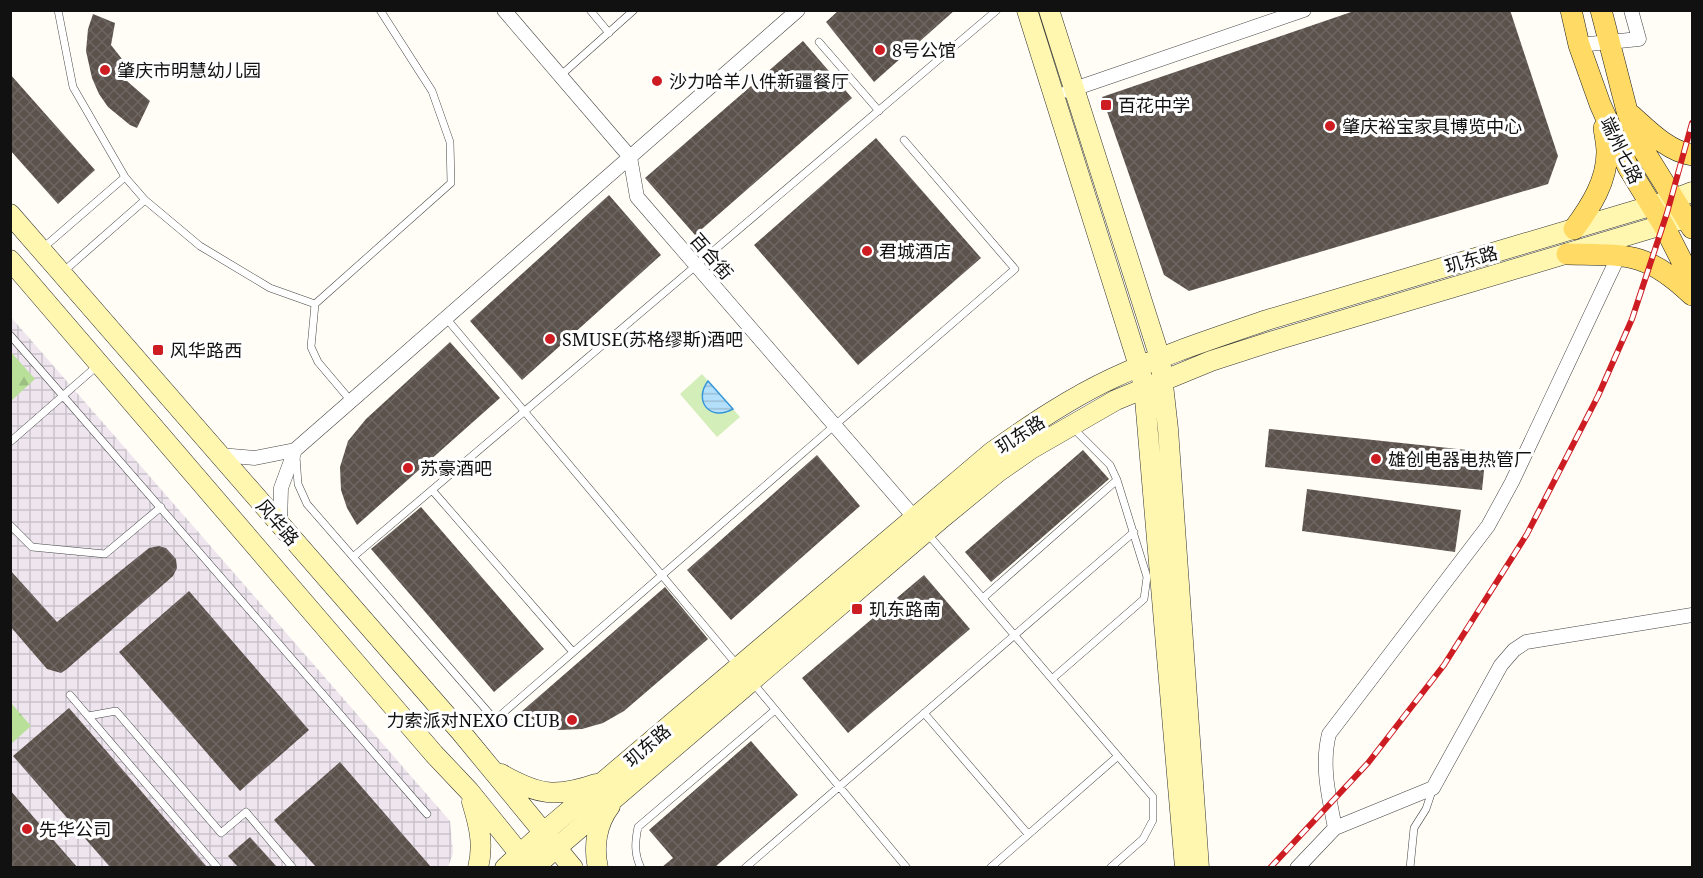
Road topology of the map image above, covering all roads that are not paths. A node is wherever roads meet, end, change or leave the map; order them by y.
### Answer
1 (58, 10) edge
2 (380, 10) edge
3 (504, 10) edge
4 (590, 10) edge
5 (634, 10) edge
6 (798, 10) edge
7 (997, 10) edge
8 (1027, 10) edge
9 (1049, 10) edge
10 (1305, 10) edge
11 (1571, 10) edge
12 (1601, 10) edge
13 (1631, 10) edge
14 (1280, 15) edge
15 (609, 33) junction
16 (1609, 41) junction
17 (819, 42) dead end
18 (1579, 45) junction
19 (560, 76) junction
20 (1075, 89) junction
21 (1054, 96) junction
22 (1600, 104) junction
23 (879, 111) junction
24 (1628, 111) junction
25 (904, 140) dead end
26 (1692, 155) edge
27 (630, 157) junction
28 (125, 177) junction
29 (1683, 196) edge
30 (145, 200) junction
31 (1650, 206) junction
32 (10, 214) edge
33 (1691, 220) edge
34 (1664, 226) junction
35 (1574, 229) junction
36 (42, 250) junction
37 (1567, 254) junction
38 (1619, 255) junction
39 (10, 260) edge
40 (696, 266) junction
41 (62, 273) junction
42 (1692, 281) edge
43 (1692, 295) edge
44 (315, 304) junction
45 (446, 318) junction
46 (10, 335) edge
47 (1160, 358) junction
48 (99, 364) junction
49 (1139, 366) junction
50 (1163, 380) junction
51 (1144, 387) junction
52 (63, 396) junction
53 (351, 401) junction
54 (525, 411) junction
55 (835, 425) junction
56 (1071, 425) junction
57 (10, 442) edge
58 (295, 450) junction
59 (220, 455) junction
60 (1117, 480) junction
61 (432, 490) junction
62 (160, 507) junction
63 (280, 524) junction
64 (920, 524) junction
65 (10, 525) edge
66 (1134, 532) junction
67 (353, 557) junction
68 (662, 575) junction
69 (983, 598) junction
70 (1692, 615) edge
71 (1015, 635) junction
72 (573, 652) junction
73 (745, 674) junction
74 (1052, 679) junction
75 (70, 695) dead end
76 (775, 710) junction
77 (924, 713) junction
78 (88, 716) junction
79 (460, 731) junction
80 (434, 754) junction
81 (1118, 756) junction
82 (491, 768) junction
83 (604, 781) junction
84 (840, 786) junction
85 (1433, 788) junction
86 (623, 789) junction
87 (469, 791) junction
88 (427, 814) dead end
89 (1335, 828) junction
90 (1028, 834) junction
91 (550, 839) junction
92 (522, 864) edge
93 (751, 866) edge
94 (218, 867) edge
95 (293, 867) edge
96 (478, 867) edge
97 (573, 867) edge
98 (598, 867) edge
99 (641, 867) edge
100 (908, 867) edge
101 (990, 867) edge
102 (1110, 867) edge
103 (1185, 867) edge
104 (1199, 867) edge
105 (1297, 867) edge
106 (1410, 867) edge

1 - 28 lane
2 - 44 lane
3 - 19 street
4 - 15 lane
5 - 15 lane
6 - 27 street
7 - 23 lane
8 - 21 main road
9 - 20 main road
10 - 14 street
11 - 18 main road, 端州七路
12 - 16 main road, 端州七路
13 - 16 street
14 - 20 street
15 - 19 lane
16 - 18 street
16 - 24 main road, 端州七路
17 - 23 lane
18 - 22 main road, 端州七路
19 - 27 street
20 - 21 street
20 - 47 main road
21 - 49 main road
22 - 31 main road, 端州七路
22 - 35 main road
23 - 40 lane
24 - 26 main road
24 - 29 main road, 端州七路
25 - 55 lane
27 - 40 street, 百合街
27 - 45 street
28 - 30 lane
28 - 36 lane
29 - 31 main road, 玑东路
29 - 33 main road, 端州七路
30 - 41 lane
30 - 44 lane
31 - 34 main road, 端州七路
31 - 35 main road, 玑东路
32 - 36 main road, 风华路
33 - 34 main road, 玑东路
34 - 37 main road, 玑东路
34 - 42 main road, 端州七路
35 - 47 main road, 玑东路
36 - 41 main road, 风华路
37 - 38 main road
37 - 50 main road, 玑东路
38 - 43 main road
38 - 89 street
39 - 48 main road, 风华路
40 - 54 lane
40 - 55 street, 百合街
41 - 59 main road, 风华路
44 - 53 lane
45 - 53 street
45 - 54 lane
46 - 52 lane
47 - 49 main road, 玑东路
47 - 50 main road
48 - 52 lane
48 - 80 main road, 风华路
49 - 51 main road
49 - 64 main road, 玑东路
50 - 51 main road, 玑东路
50 - 104 main road
51 - 56 main road, 玑东路
51 - 103 main road
52 - 57 lane
52 - 62 lane
53 - 58 street
54 - 61 lane
54 - 68 lane
55 - 64 street, 百合街
55 - 68 lane
56 - 60 lane
56 - 64 main road, 玑东路
58 - 59 street
58 - 63 street
58 - 67 lane
59 - 63 main road, 风华路
60 - 66 lane
60 - 69 lane
61 - 67 lane
61 - 72 lane
62 - 65 lane
62 - 88 lane
63 - 79 main road, 风华路
64 - 69 lane
64 - 73 main road, 玑东路
66 - 71 lane
66 - 74 lane
67 - 72 lane
68 - 72 lane
68 - 73 lane
69 - 71 lane
70 - 85 street
71 - 74 lane
71 - 77 lane
73 - 76 lane
73 - 83 main road, 玑东路
73 - 86 main road, 玑东路
74 - 81 lane
75 - 78 lane
76 - 84 lane
76 - 99 lane
77 - 84 lane
77 - 90 lane
78 - 94 lane
78 - 95 lane
79 - 80 main road
79 - 82 main road, 风华路
80 - 87 main road, 风华路
81 - 90 lane
81 - 102 lane
82 - 83 main road
82 - 91 main road, 风华路
83 - 91 main road, 玑东路
84 - 93 lane
84 - 100 lane
85 - 89 street
85 - 106 lane
86 - 91 main road, 玑东路
86 - 98 main road
87 - 92 main road, 风华路
87 - 96 main road
89 - 105 street
90 - 101 lane
91 - 92 main road, 玑东路
91 - 97 main road, 风华路

